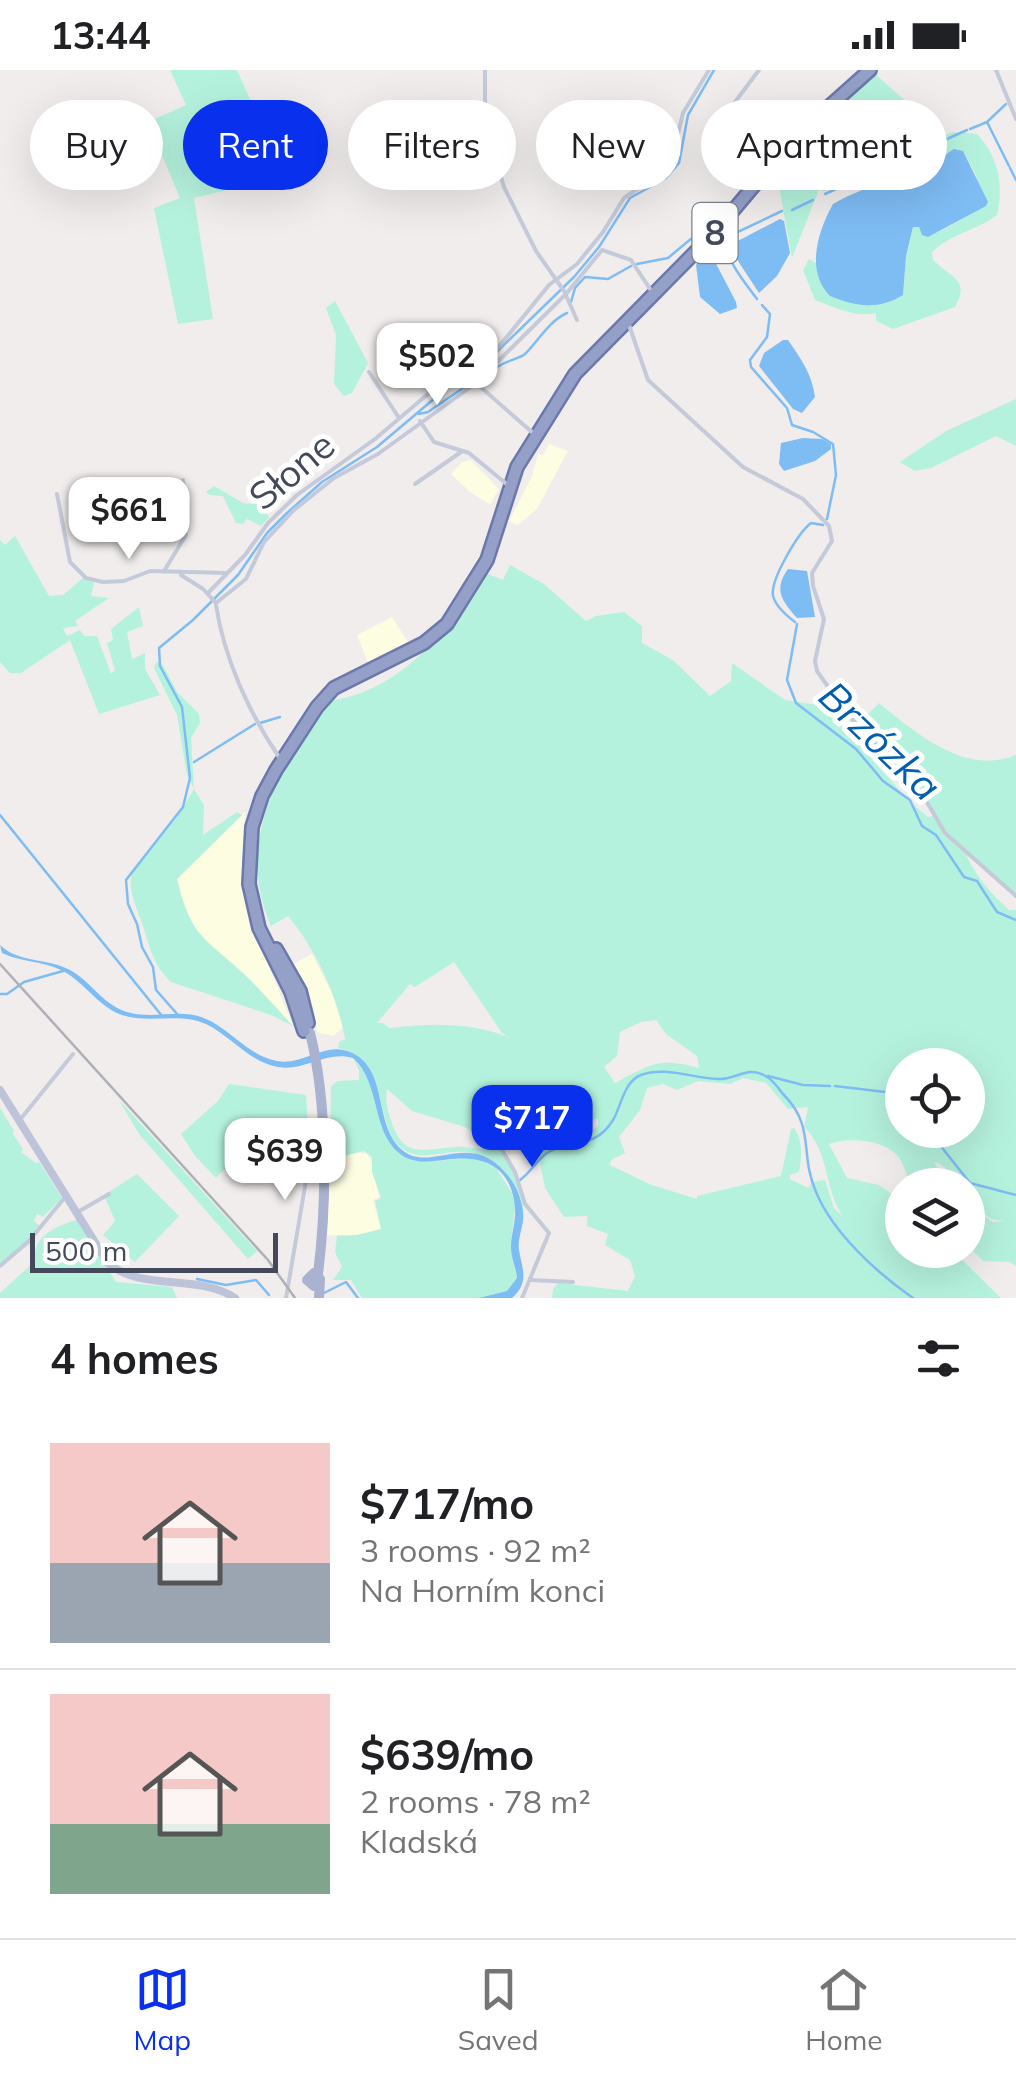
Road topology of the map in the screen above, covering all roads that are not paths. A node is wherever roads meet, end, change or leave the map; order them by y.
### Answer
1 (484, 70) edge
2 (709, 70) edge
3 (759, 70) edge
4 (870, 70) edge
5 (996, 70) edge
6 (736, 100) edge
7 (1016, 119) edge
8 (554, 280) junction
9 (565, 292) junction
10 (653, 294) junction
11 (578, 320) dead end
12 (626, 322) junction
13 (369, 372) dead end
14 (476, 383) junction
15 (400, 418) junction
16 (420, 421) junction
17 (536, 435) junction
18 (380, 445) junction
19 (461, 452) junction
20 (183, 480) dead end
21 (415, 484) dead end
22 (509, 486) junction
23 (57, 494) dead end
24 (164, 571) junction
25 (226, 573) junction
26 (181, 574) junction
27 (212, 598) junction
28 (284, 762) junction
29 (1016, 896) edge
30 (307, 1032) joint
31 (72, 1054) dead end
32 (0, 1090) edge
33 (19, 1122) junction
34 (501, 1148) dead end
35 (321, 1160) junction
36 (108, 1194) dead end
37 (66, 1196) junction
38 (76, 1214) junction
39 (0, 1266) edge
40 (531, 1280) junction
41 (573, 1282) dead end
42 (317, 1286) edge
43 (235, 1298) edge
44 (286, 1298) edge
45 (522, 1298) edge

1 - 8 street
2 - 8 street, Słone
3 - 6 street
4 - 10 highway, 8
5 - 7 street
8 - 9 street
8 - 15 street, Słone
9 - 10 street
9 - 11 street
9 - 14 street
10 - 12 highway, 8
12 - 17 highway, 8
12 - 29 street
13 - 15 street
14 - 16 street
14 - 17 street
15 - 18 street, Słone
16 - 18 street
16 - 19 street
17 - 22 highway, 8
18 - 25 street, Słone
18 - 27 street
19 - 21 street
19 - 22 street
20 - 24 street, Słone
22 - 28 highway, 8
23 - 24 street
24 - 26 street
25 - 26 street
25 - 27 street, Słone
26 - 27 street
27 - 28 street
28 - 30 highway, 8
30 - 35 main road
31 - 33 street
32 - 33 main road
33 - 37 main road
34 - 40 street
35 - 42 main road
35 - 44 street
36 - 38 street
37 - 38 main road
37 - 39 street
38 - 43 main road
40 - 41 street
40 - 45 street

